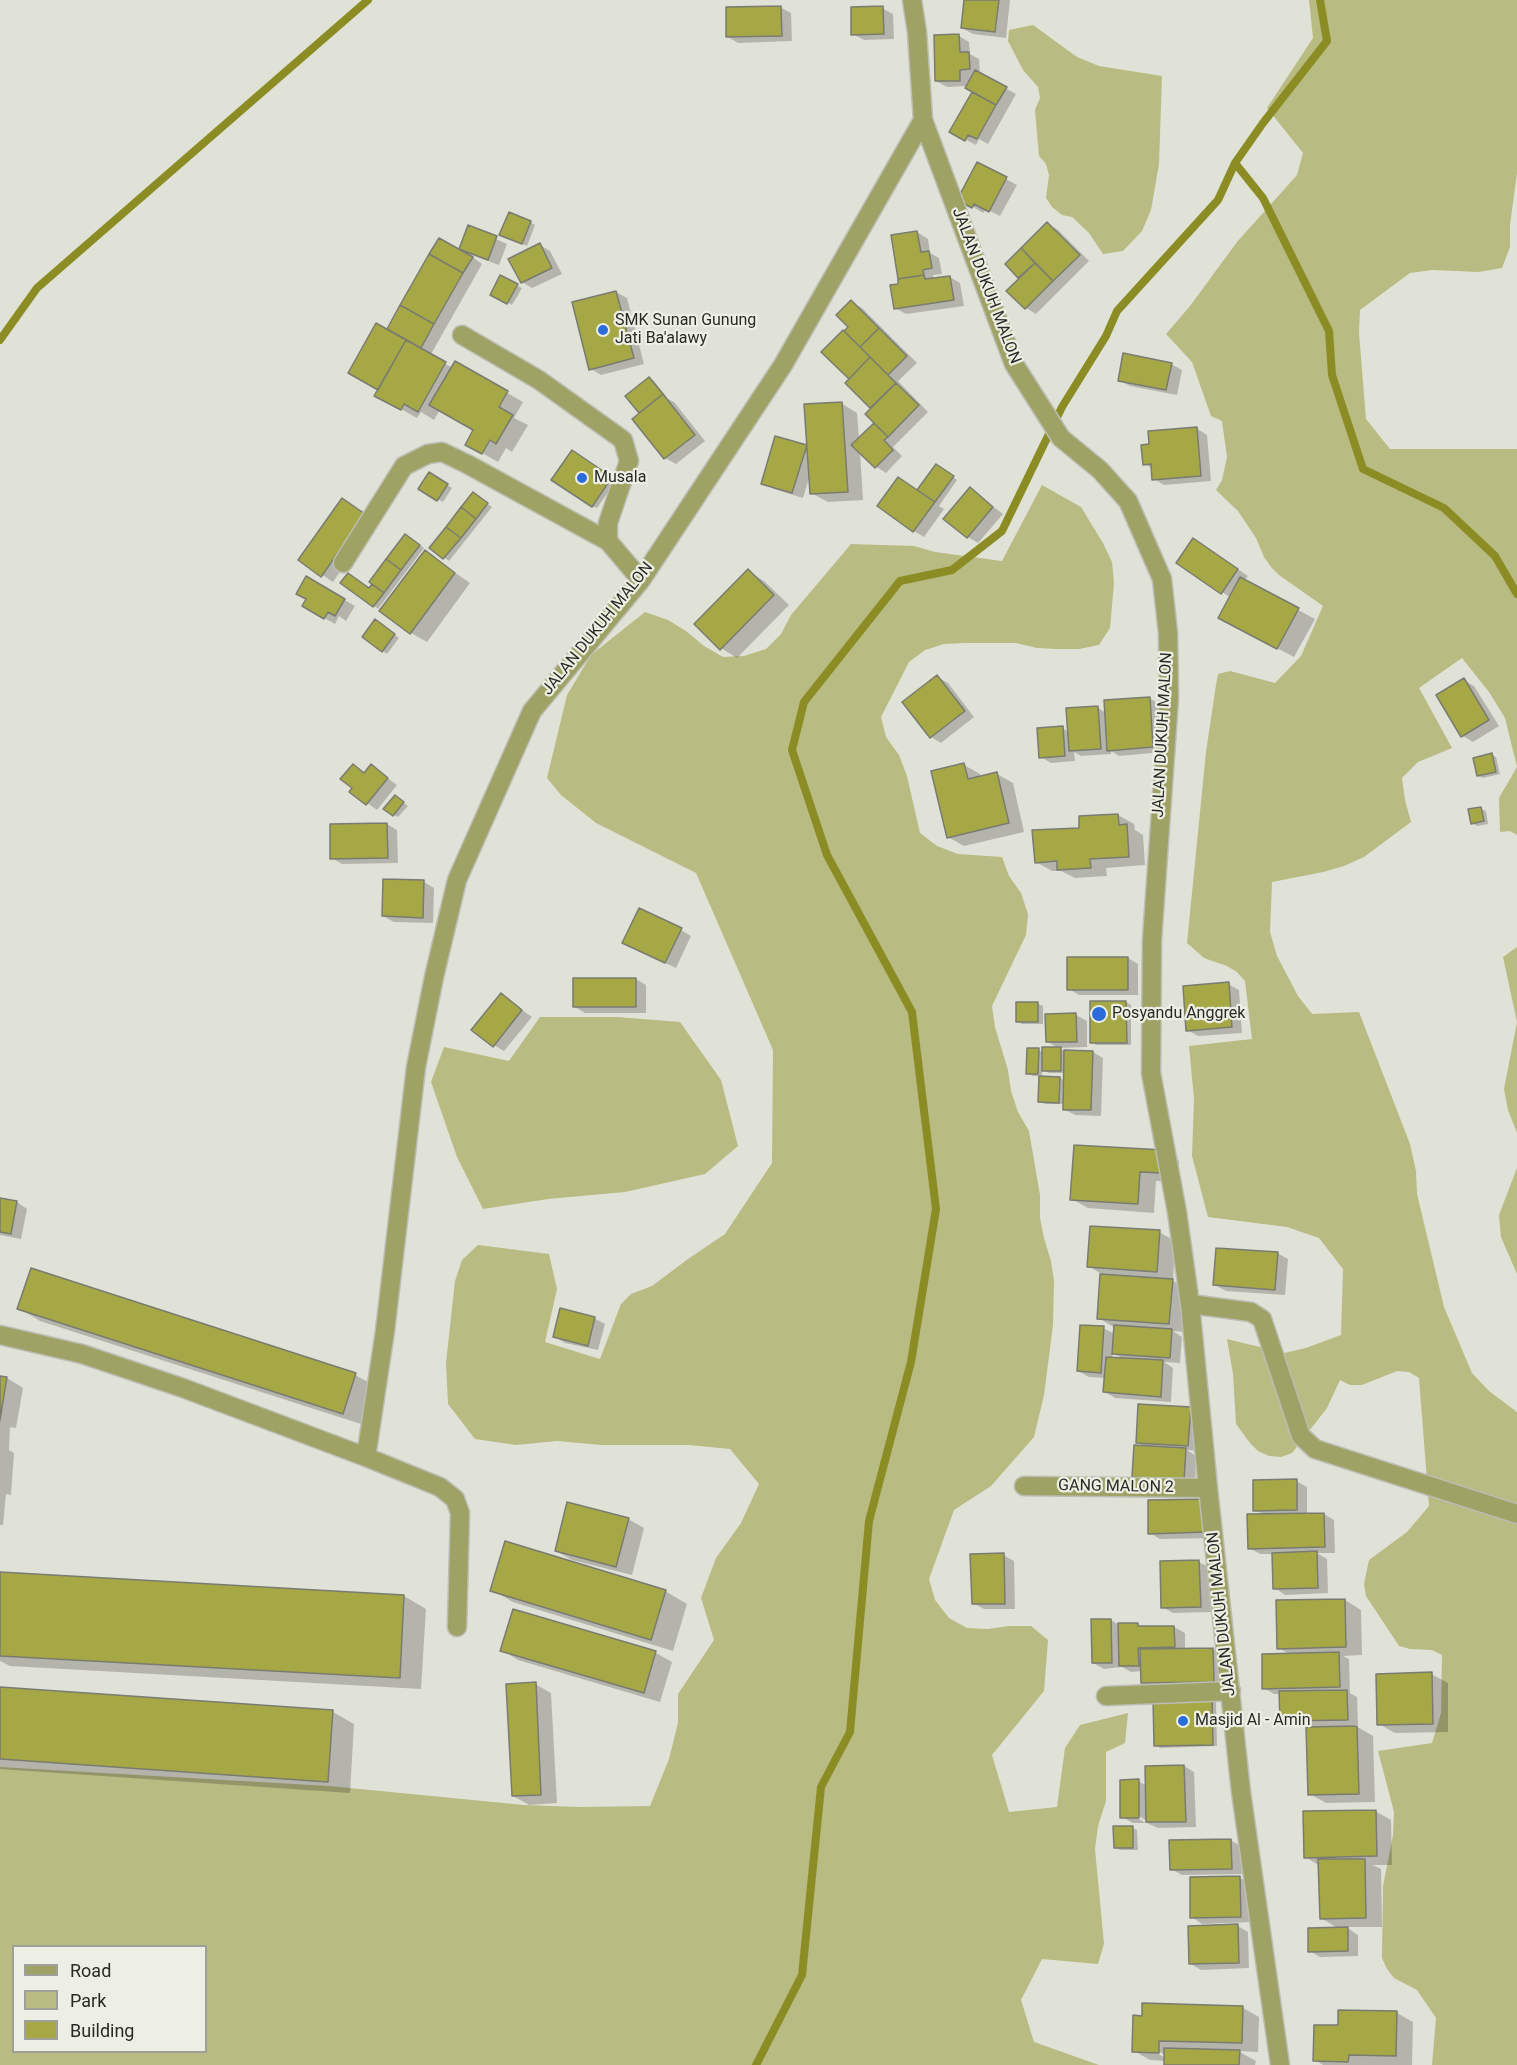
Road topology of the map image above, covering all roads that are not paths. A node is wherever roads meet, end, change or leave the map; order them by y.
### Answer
1 (912, 0) edge
2 (923, 120) junction
3 (462, 336) dead end
4 (608, 541) junction
5 (343, 563) dead end
6 (641, 580) junction
7 (1190, 1304) junction
8 (0, 1335) edge
9 (366, 1457) junction
10 (1024, 1486) dead end
11 (1208, 1488) junction
12 (1517, 1514) edge
13 (458, 1627) dead end
14 (1231, 1691) junction
15 (1106, 1696) dead end
16 (1280, 2065) edge

1 - 2 street, JALAN DUKUH MALON
2 - 6 street, JALAN DUKUH MALON
2 - 7 street, JALAN DUKUH MALON
3 - 4 street
4 - 5 street
4 - 6 street
6 - 9 street, JALAN DUKUH MALON
7 - 11 street, JALAN DUKUH MALON
7 - 12 street
8 - 9 street
9 - 13 street
10 - 11 street, GANG MALON 2
11 - 14 street, JALAN DUKUH MALON
14 - 15 street
14 - 16 street, JALAN DUKUH MALON

